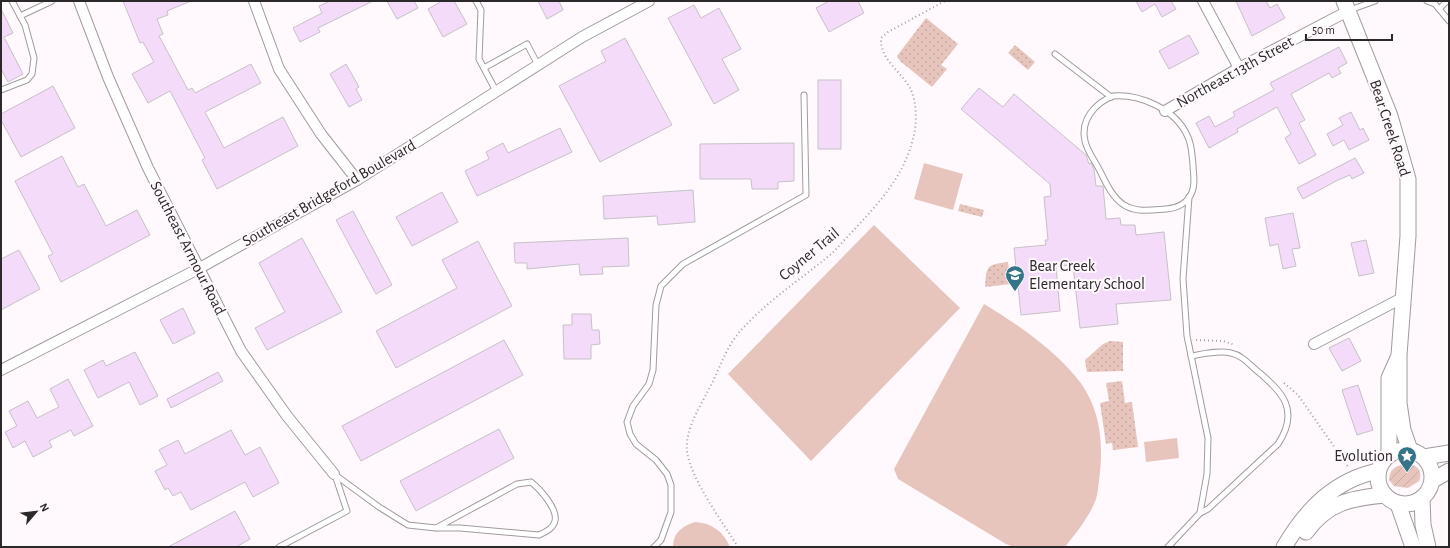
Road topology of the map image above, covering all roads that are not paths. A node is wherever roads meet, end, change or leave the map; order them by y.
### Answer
1 (12, 1) edge
2 (52, 1) edge
3 (79, 1) edge
4 (254, 1) edge
5 (476, 1) edge
6 (649, 1) edge
7 (1203, 1) edge
8 (1375, 1) edge
9 (1427, 1) edge
10 (1447, 1) edge
11 (1346, 6) edge
12 (1439, 9) junction
13 (20, 16) junction
14 (1449, 22) edge
15 (1055, 54) dead end
16 (538, 65) junction
17 (484, 68) junction
18 (1239, 68) junction
19 (1, 90) edge
20 (496, 91) junction
21 (804, 95) dead end
22 (1111, 97) junction
23 (1165, 111) junction
24 (357, 180) junction
25 (1189, 197) junction
26 (198, 269) junction
27 (1404, 297) junction
28 (1314, 344) dead end
29 (1399, 355) junction
30 (1191, 356) junction
31 (1, 370) edge
32 (1410, 450) junction
33 (1389, 454) junction
34 (1449, 454) edge
35 (1424, 457) junction
36 (1378, 471) junction
37 (1449, 471) edge
38 (334, 474) junction
39 (1433, 480) junction
40 (1384, 495) junction
41 (1422, 498) junction
42 (1398, 504) junction
43 (1200, 513) junction
44 (436, 528) junction
45 (279, 547) edge
46 (654, 547) edge
47 (1168, 547) edge
48 (1284, 547) edge
49 (1294, 547) edge
50 (1413, 547) edge
51 (1428, 547) edge

1 - 13 lane
2 - 13 lane
3 - 26 street, Southeast Armour Road
4 - 24 street
5 - 17 lane
6 - 16 street, Southeast Bridgeford Boulevard
7 - 18 street
8 - 11 lane
9 - 12 lane
10 - 12 lane
11 - 18 street, Northeast 13th Street
11 - 27 street, Bear Creek Road
12 - 14 lane
13 - 19 lane
15 - 22 lane
16 - 17 lane
16 - 20 street, Southeast Bridgeford Boulevard
17 - 20 lane
18 - 23 street, Northeast 13th Street
20 - 24 street, Southeast Bridgeford Boulevard
21 - 46 lane
22 - 23 lane
22 - 25 lane
23 - 25 lane
24 - 26 street, Southeast Bridgeford Boulevard
25 - 30 lane
26 - 31 street, Southeast Bridgeford Boulevard
26 - 38 street, Southeast Armour Road
27 - 28 street
27 - 29 street, Bear Creek Road
29 - 32 street, Bear Creek Road
29 - 33 street, Bear Creek Road
30 - 43 lane
30 - 43 lane
32 - 33 street
32 - 35 street
33 - 36 street
34 - 35 street
35 - 39 street
36 - 40 street
36 - 48 street
37 - 39 street
38 - 44 lane
38 - 45 lane
39 - 41 street
40 - 42 street
40 - 49 street
41 - 42 street
41 - 51 street
42 - 50 street
43 - 47 lane
44 - 44 lane

